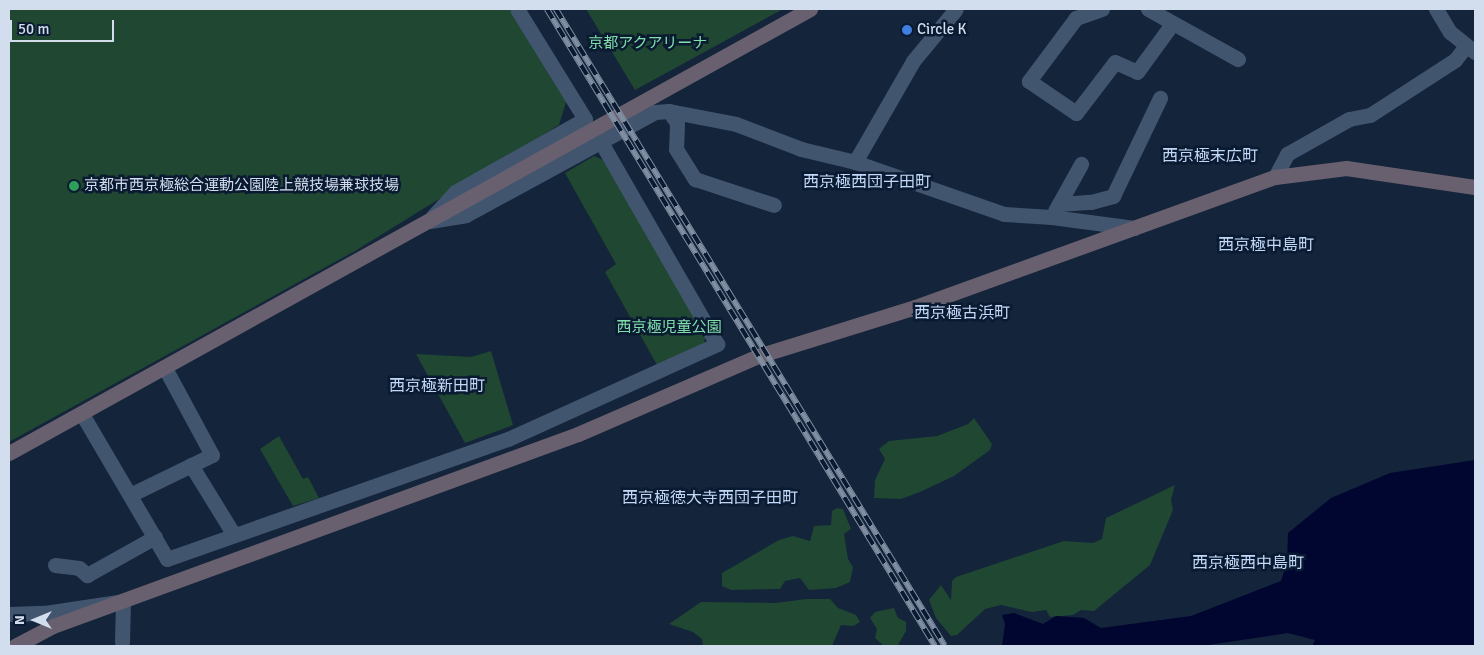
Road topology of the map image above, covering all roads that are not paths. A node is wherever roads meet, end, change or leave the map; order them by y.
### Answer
1 (517, 9) edge
2 (810, 9) edge
3 (956, 9) edge
4 (1102, 9) edge
5 (1148, 9) edge
6 (1436, 9) edge
7 (1172, 24) junction
8 (1471, 49) edge
9 (1238, 59) dead end
10 (1160, 98) dead end
11 (669, 111) junction
12 (601, 142) junction
13 (855, 162) junction
14 (1080, 164) dead end
15 (1275, 177) junction
16 (1475, 187) edge
17 (774, 206) dead end
18 (1056, 210) junction
19 (429, 221) junction
20 (1134, 228) junction
21 (165, 368) junction
22 (82, 414) junction
23 (9, 453) edge
24 (191, 465) junction
25 (132, 494) junction
26 (234, 535) junction
27 (155, 537) junction
28 (55, 565) dead end
29 (123, 601) junction
30 (9, 614) edge
31 (122, 642) dead end
32 (15, 646) edge

1 - 19 street
2 - 19 street
3 - 13 street
4 - 7 street
5 - 7 street
6 - 8 street
7 - 9 street
8 - 15 street
10 - 18 street
11 - 12 street
11 - 13 street
11 - 17 street
12 - 19 street
12 - 26 street
13 - 18 street
14 - 18 street
15 - 16 street
15 - 20 street
18 - 20 street
19 - 21 street
20 - 29 street
21 - 22 street
21 - 24 street
22 - 23 street
22 - 25 street
24 - 25 street
24 - 26 street
25 - 27 street
26 - 27 street
27 - 28 street
29 - 30 street
29 - 31 street
29 - 32 street

